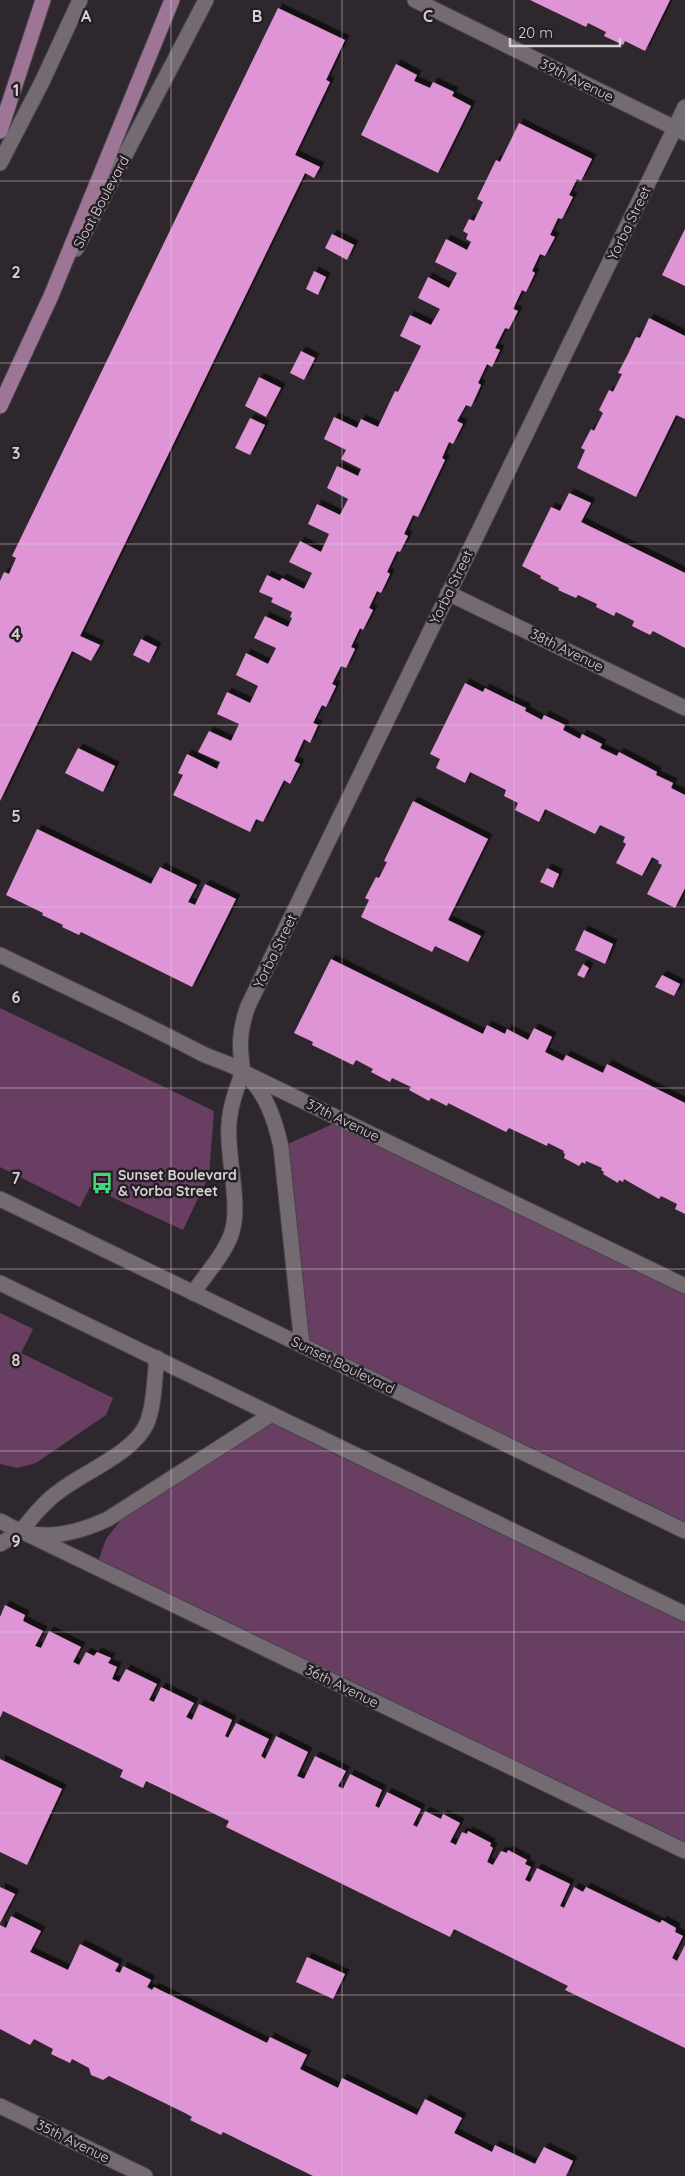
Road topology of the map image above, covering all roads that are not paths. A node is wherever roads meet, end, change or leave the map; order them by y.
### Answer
1 (42, 0) edge
2 (80, 0) edge
3 (172, 0) edge
4 (206, 0) edge
5 (414, 0) edge
6 (685, 107) edge
7 (680, 130) edge
8 (0, 131) edge
9 (0, 163) edge
10 (51, 296) junction
11 (0, 406) edge
12 (448, 593) junction
13 (685, 708) edge
14 (0, 955) edge
15 (243, 1072) junction
16 (0, 1199) edge
17 (0, 1283) edge
18 (685, 1286) edge
19 (193, 1293) junction
20 (302, 1345) junction
21 (157, 1358) junction
22 (272, 1414) junction
23 (0, 1521) edge
24 (21, 1531) junction
25 (685, 1531) edge
26 (0, 1544) edge
27 (685, 1614) edge
28 (685, 1851) edge
29 (0, 2106) edge
30 (145, 2176) edge

1 - 8 main road
2 - 9 street
3 - 10 main road
4 - 10 street, Sloat Boulevard
5 - 7 street, 39th Avenue
6 - 7 street, Yorba Street
7 - 12 street, Yorba Street
10 - 11 main road, Sloat Boulevard
12 - 13 street, 38th Avenue
12 - 15 street, Yorba Street
14 - 15 street, 37th Avenue
15 - 18 street, 37th Avenue
15 - 19 street
15 - 20 street
16 - 19 street, Sunset Boulevard
17 - 21 street
19 - 20 street, Sunset Boulevard
20 - 25 street, Sunset Boulevard
21 - 22 street
21 - 24 street
22 - 24 street
22 - 27 street
23 - 24 street, 36th Avenue
24 - 26 street
24 - 28 street, 36th Avenue
29 - 30 street, 35th Avenue

